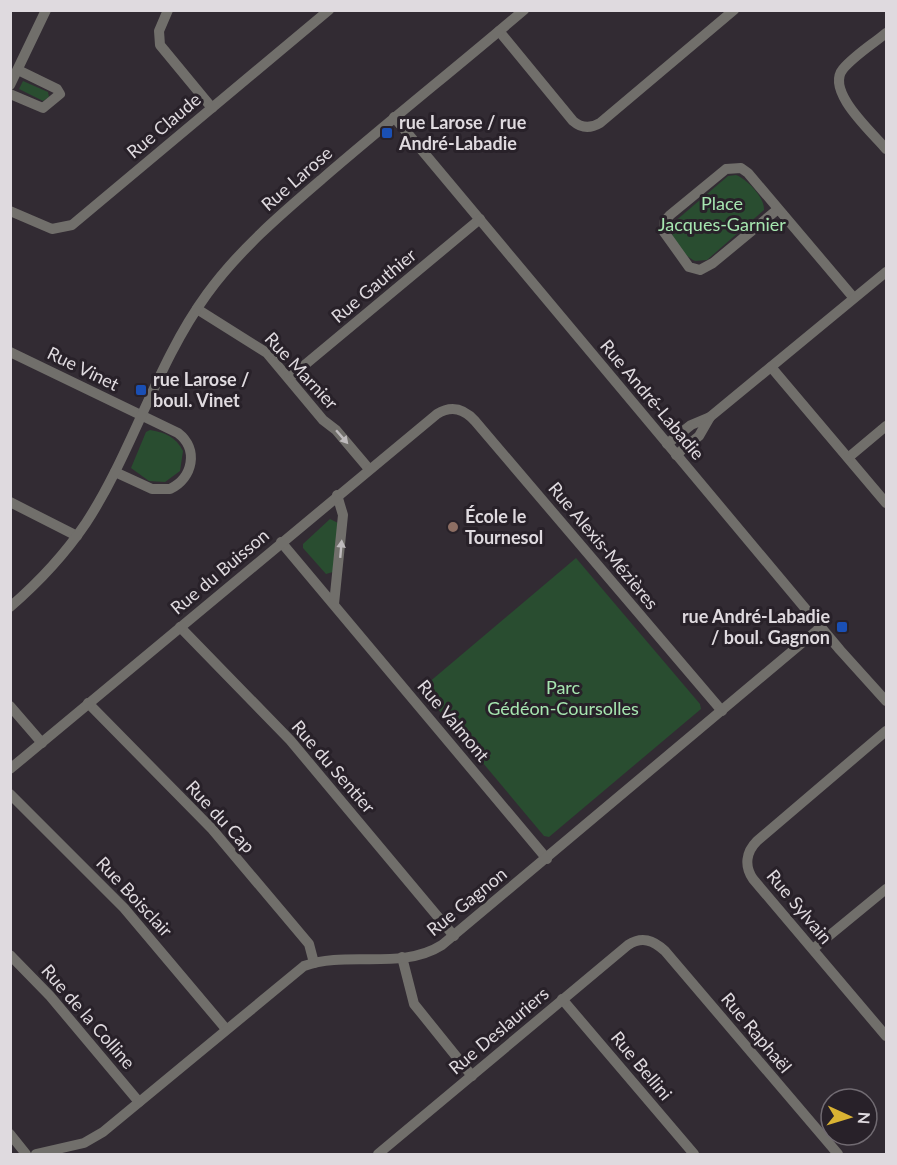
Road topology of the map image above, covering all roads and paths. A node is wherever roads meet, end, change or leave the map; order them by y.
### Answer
1 (46, 10) edge
2 (168, 10) edge
3 (329, 10) edge
4 (524, 10) edge
5 (734, 10) edge
6 (499, 31) junction
7 (886, 33) edge
8 (16, 67) edge
9 (10, 85) edge
10 (10, 94) edge
11 (212, 108) junction
12 (394, 117) junction
13 (886, 149) edge
14 (778, 209) junction
15 (10, 211) edge
16 (480, 219) junction
17 (886, 272) edge
18 (853, 297) junction
19 (197, 309) junction
20 (10, 352) edge
21 (771, 367) junction
22 (289, 378) junction
23 (455, 409) joint
24 (142, 415) junction
25 (710, 417) junction
26 (886, 426) edge
27 (667, 444) junction
28 (676, 455) junction
29 (849, 457) junction
30 (369, 470) junction
31 (115, 472) junction
32 (337, 495) junction
33 (10, 502) edge
34 (886, 503) edge
35 (77, 536) junction
36 (281, 542) junction
37 (334, 604) junction
38 (10, 607) edge
39 (180, 627) junction
40 (821, 627) junction
41 (886, 702) edge
42 (88, 703) junction
43 (10, 706) edge
44 (722, 711) junction
45 (886, 731) edge
46 (42, 743) junction
47 (10, 769) edge
48 (10, 794) edge
49 (547, 859) junction
50 (886, 889) edge
51 (454, 936) junction
52 (644, 940) joint
53 (813, 949) junction
54 (10, 955) edge
55 (402, 957) junction
56 (314, 963) junction
57 (562, 999) junction
58 (226, 1029) junction
59 (886, 1036) edge
60 (472, 1076) junction
61 (139, 1102) junction
62 (10, 1134) edge
63 (26, 1155) edge
64 (36, 1155) edge
65 (378, 1155) edge
66 (694, 1155) edge
67 (838, 1155) edge

1 - 8 street
2 - 11 street
3 - 11 street, Rue Claude
4 - 6 street, Rue Larose
5 - 6 street
6 - 12 street, Rue Larose
7 - 13 street
8 - 9 street
8 - 10 street
11 - 15 street, Rue Claude
12 - 16 street, Rue André-Labadie
12 - 19 street, Rue Larose
14 - 14 street
14 - 18 street
16 - 22 street, Rue Gauthier
16 - 27 street, Rue André-Labadie
17 - 18 street
18 - 21 street
19 - 22 street, Rue Marnier
19 - 24 street, Rue Larose
20 - 24 street, Rue Vinet
21 - 25 street
21 - 29 street
22 -> 30 street, Rue Marnier
23 - 30 street, Rue du Buisson
23 - 44 street, Rue Alexis-Mézières
24 - 31 street, Rue Larose
24 - 31 street
25 - 27 street
25 - 28 street
26 - 29 street
27 - 28 street, Rue André-Labadie
28 - 40 street, Rue André-Labadie
29 - 34 street
30 - 32 street, Rue du Buisson
31 - 35 street, Rue Larose
32 - 36 street, Rue du Buisson
37 -> 32 street
33 - 35 street
35 - 38 street, Rue Larose
36 - 37 street, Rue Valmont
36 - 39 street, Rue du Buisson
37 - 49 street, Rue Valmont
39 - 42 street, Rue du Buisson
39 - 51 street, Rue du Sentier
40 - 41 street, Rue André-Labadie
40 - 44 street, Rue Gagnon
42 - 46 street, Rue du Buisson
42 - 56 street, Rue du Cap
43 - 46 street
44 - 49 street, Rue Gagnon
45 - 53 street, Rue Sylvain
46 - 47 street, Rue du Buisson
48 - 58 street, Rue Boisclair
49 - 51 street, Rue Gagnon
50 - 53 street
51 - 55 street, Rue Gagnon
52 - 57 street, Rue Deslauriers
52 - 67 street, Rue Raphaël
53 - 59 street, Rue Sylvain
54 - 61 street, Rue de la Colline
55 - 56 street, Rue Gagnon
55 - 60 street
56 - 58 street, Rue Gagnon
57 - 60 street, Rue Deslauriers
57 - 66 street, Rue Bellini
58 - 61 street, Rue Gagnon
60 - 65 street, Rue Deslauriers
61 - 64 street, Rue Gagnon
62 - 63 street

